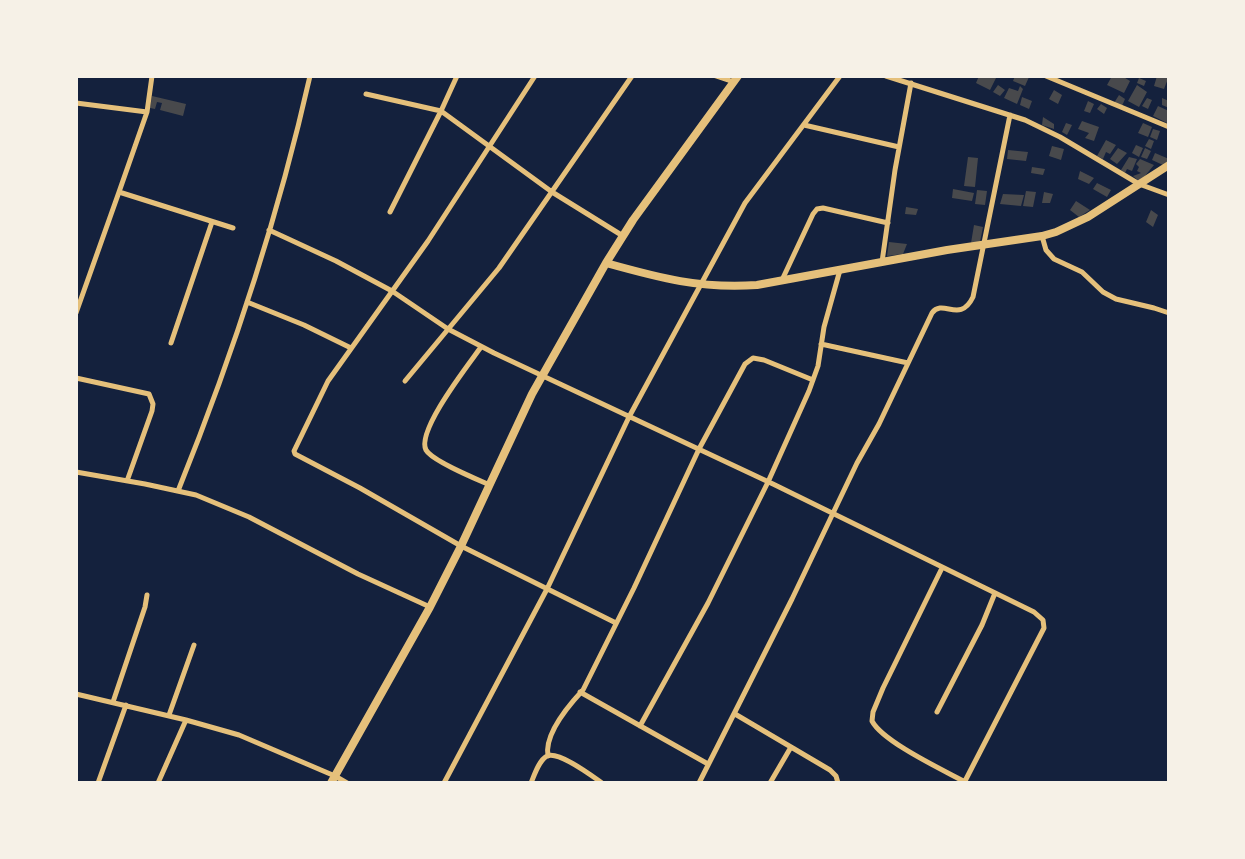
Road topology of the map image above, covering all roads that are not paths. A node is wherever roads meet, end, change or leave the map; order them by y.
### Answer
1 (152, 76) edge
2 (310, 76) edge
3 (457, 76) edge
4 (535, 76) edge
5 (632, 76) edge
6 (716, 76) edge
7 (840, 76) edge
8 (886, 76) edge
9 (1046, 76) edge
10 (736, 79) edge
11 (911, 83) junction
12 (366, 94) dead end
13 (76, 103) edge
14 (441, 111) junction
15 (146, 112) junction
16 (1010, 115) junction
17 (804, 125) junction
18 (1169, 127) edge
19 (489, 145) junction
20 (899, 147) junction
21 (1169, 165) edge
22 (1140, 184) junction
23 (119, 192) junction
24 (552, 192) junction
25 (1169, 195) edge
26 (390, 212) dead end
27 (212, 222) junction
28 (888, 223) junction
29 (233, 228) dead end
30 (269, 230) junction
31 (623, 236) junction
32 (1042, 236) junction
33 (985, 246) junction
34 (882, 262) junction
35 (606, 264) junction
36 (840, 270) junction
37 (782, 280) junction
38 (700, 285) junction
39 (392, 291) junction
40 (247, 302) junction
41 (76, 313) edge
42 (1169, 313) edge
43 (448, 329) junction
44 (172, 343) dead end
45 (821, 344) junction
46 (481, 347) junction
47 (352, 348) junction
48 (908, 364) junction
49 (542, 377) junction
50 (76, 378) edge
51 (813, 380) junction
52 (405, 381) dead end
53 (629, 417) junction
54 (699, 449) junction
55 (76, 472) edge
56 (127, 481) junction
57 (768, 482) junction
58 (490, 485) junction
59 (178, 491) junction
60 (834, 515) junction
61 (461, 546) junction
62 (942, 568) junction
63 (547, 589) junction
64 (995, 593) junction
65 (147, 595) dead end
66 (430, 607) junction
67 (616, 624) junction
68 (194, 645) dead end
69 (580, 692) junction
70 (76, 694) edge
71 (113, 702) junction
72 (126, 705) junction
73 (937, 712) dead end
74 (735, 714) junction
75 (169, 716) junction
76 (186, 720) junction
77 (640, 726) junction
78 (790, 747) junction
79 (548, 756) junction
80 (708, 764) junction
81 (333, 779) edge
82 (965, 782) edge
83 (98, 783) edge
84 (158, 783) edge
85 (347, 783) edge
86 (444, 783) edge
87 (531, 783) edge
88 (602, 783) edge
89 (699, 783) edge
90 (770, 783) edge
91 (838, 783) edge

1 - 15 street
2 - 30 street
3 - 14 street
4 - 19 street
5 - 24 street
6 - 10 street
7 - 17 street
8 - 11 street
9 - 18 street
10 - 31 street
11 - 16 street
11 - 20 street
12 - 14 street
13 - 15 street
14 - 19 street
14 - 26 street
15 - 23 street
16 - 22 street
16 - 33 street
17 - 20 street
17 - 38 street
19 - 24 street
19 - 39 street
20 - 28 street
21 - 22 street
22 - 25 street
22 - 32 street
23 - 27 street
23 - 41 street
24 - 31 street
24 - 43 street
27 - 29 street
27 - 44 street
28 - 34 street
28 - 37 street
30 - 39 street
30 - 40 street
31 - 35 street
32 - 33 street
32 - 42 street
33 - 34 street
33 - 48 street
34 - 36 street
35 - 38 street
35 - 49 street
36 - 37 street
36 - 45 street
37 - 38 street
38 - 53 street
39 - 43 street
39 - 47 street
40 - 47 street
40 - 59 street
43 - 46 street
43 - 52 street
45 - 48 street
45 - 51 street
46 - 49 street
46 - 58 street
47 - 61 street
48 - 60 street
49 - 53 street
49 - 58 street
50 - 56 street
51 - 54 street
51 - 57 street
53 - 54 street
53 - 63 street
54 - 57 street
54 - 67 street
55 - 56 street
56 - 59 street
57 - 60 street
57 - 77 street
58 - 61 street
59 - 66 street
60 - 62 street
60 - 74 street
61 - 63 street
61 - 66 street
62 - 64 street
62 - 82 street
63 - 67 street
63 - 86 street
64 - 73 street
64 - 82 street
65 - 71 street
66 - 81 street
67 - 69 street
68 - 75 street
69 - 77 street
69 - 79 street
70 - 71 street
71 - 72 street
72 - 75 street
72 - 83 street
74 - 78 street
74 - 80 street
75 - 76 street
76 - 81 street
76 - 84 street
77 - 80 street
78 - 90 street
78 - 91 street
79 - 87 street
79 - 88 street
80 - 89 street
81 - 85 street

